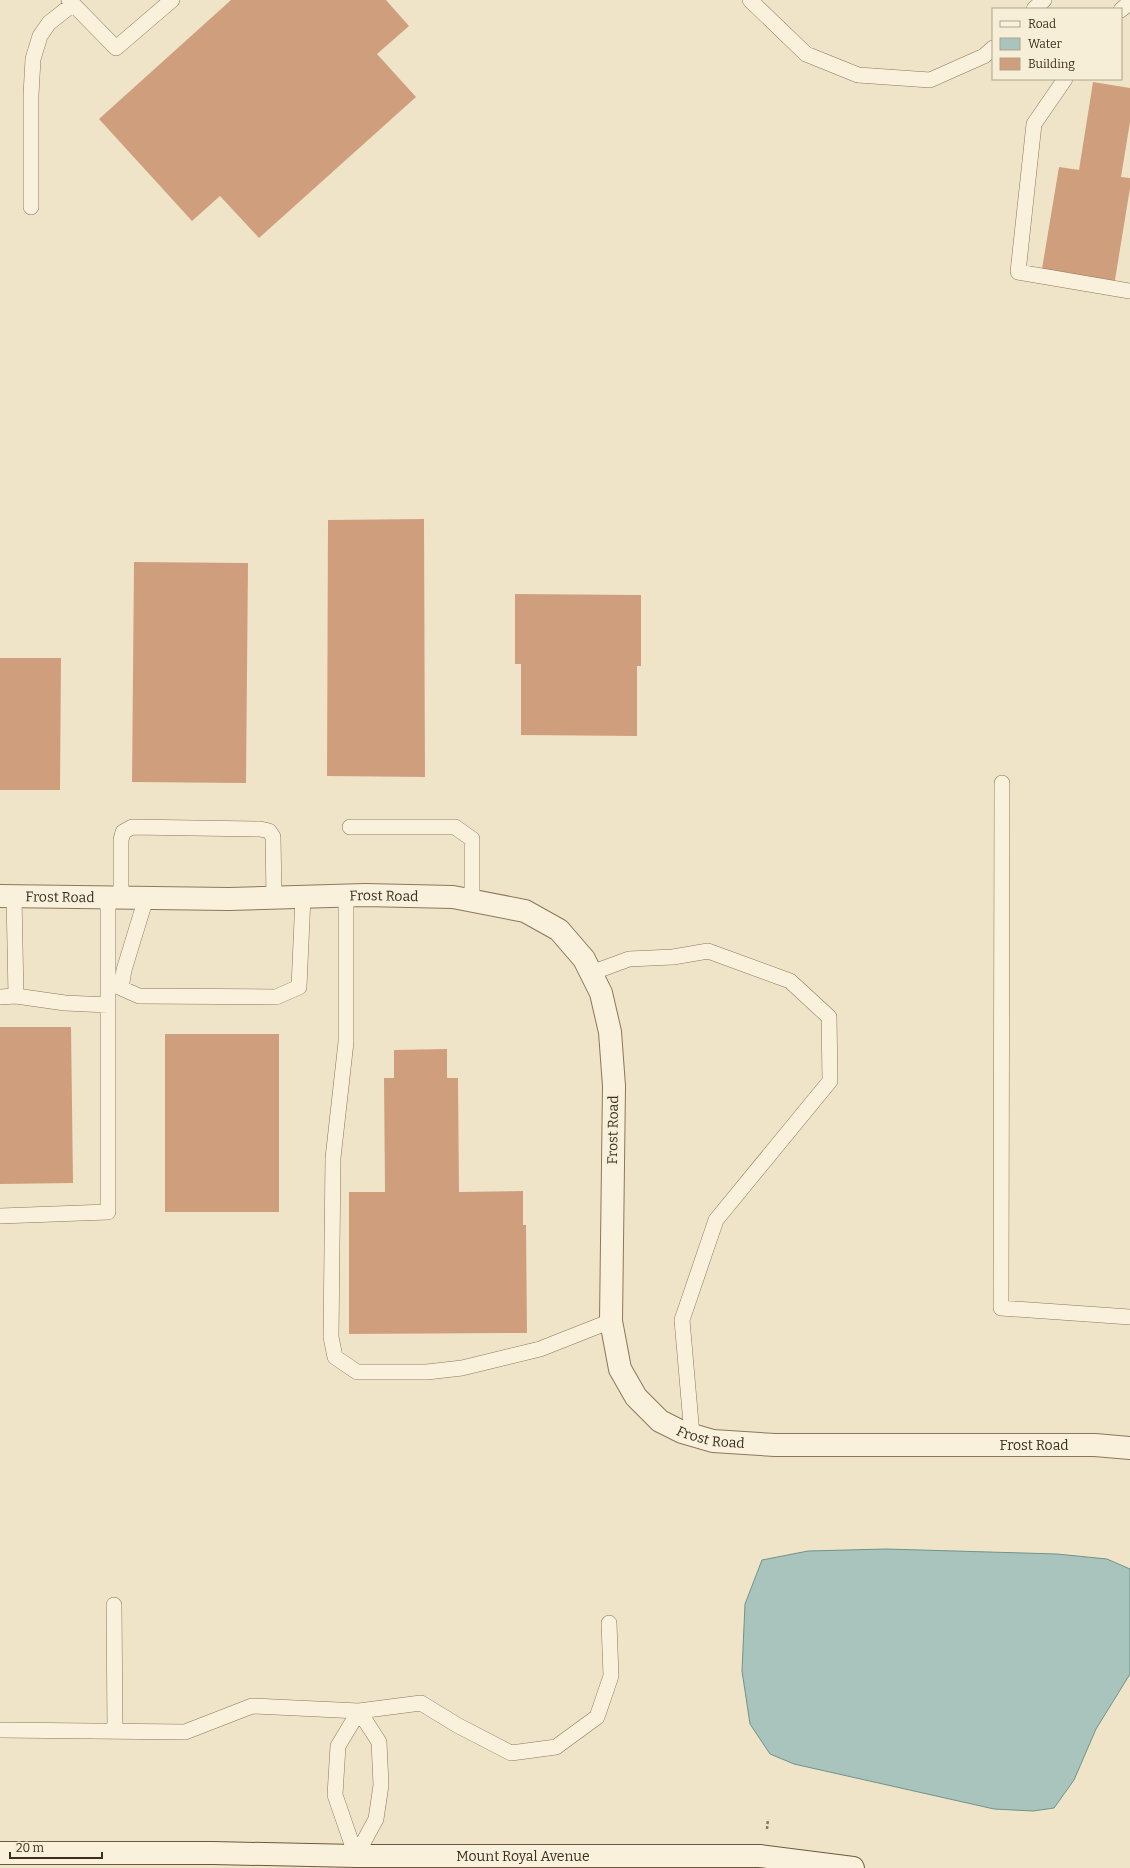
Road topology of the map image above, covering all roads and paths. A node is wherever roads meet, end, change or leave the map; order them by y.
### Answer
1 (172, 0) edge
2 (750, 0) edge
3 (1044, 0) edge
4 (71, 2) edge
5 (1130, 2) edge
6 (1035, 8) edge
7 (1122, 9) edge
8 (992, 49) edge
9 (1064, 80) edge
10 (30, 207) dead end
11 (1130, 291) edge
12 (1002, 783) dead end
13 (350, 827) dead end
14 (346, 895) junction
15 (7, 896) edge
16 (274, 897) junction
17 (303, 897) junction
18 (115, 898) junction
19 (146, 898) junction
20 (472, 900) junction
21 (591, 973) junction
22 (16, 996) junction
23 (0, 997) edge
24 (108, 1005) junction
25 (0, 1216) edge
26 (1130, 1316) edge
27 (611, 1321) junction
28 (692, 1435) junction
29 (1130, 1448) edge
30 (114, 1605) dead end
31 (609, 1623) dead end
32 (359, 1711) junction
33 (0, 1730) edge
34 (116, 1731) junction
35 (768, 1820) dead end
36 (766, 1834) dead end
37 (0, 1853) edge
38 (356, 1862) edge
39 (853, 1868) edge

1 - 4 lane
2 - 8 lane
3 - 6 lane
4 - 10 lane
5 - 7 lane
9 - 11 lane
12 - 26 lane
13 - 20 lane
14 - 17 street, Frost Road
14 - 20 street, Frost Road
14 - 27 lane
15 - 18 street, Frost Road
15 - 22 lane
16 - 17 street, Frost Road
16 - 18 lane
16 - 19 street, Frost Road
17 - 19 lane
18 - 19 street, Frost Road
18 - 24 lane
20 - 21 street, Frost Road
21 - 27 street, Frost Road
21 - 28 lane
22 - 23 lane
22 - 24 lane
24 - 25 lane
27 - 28 street, Frost Road
28 - 29 street, Frost Road
30 - 34 lane
31 - 32 lane
32 - 34 lane
32 - 38 lane
32 - 38 lane
33 - 34 lane
35 - 36 path
37 - 38 street, Mount Royal Avenue
38 - 39 street, Mount Royal Avenue

